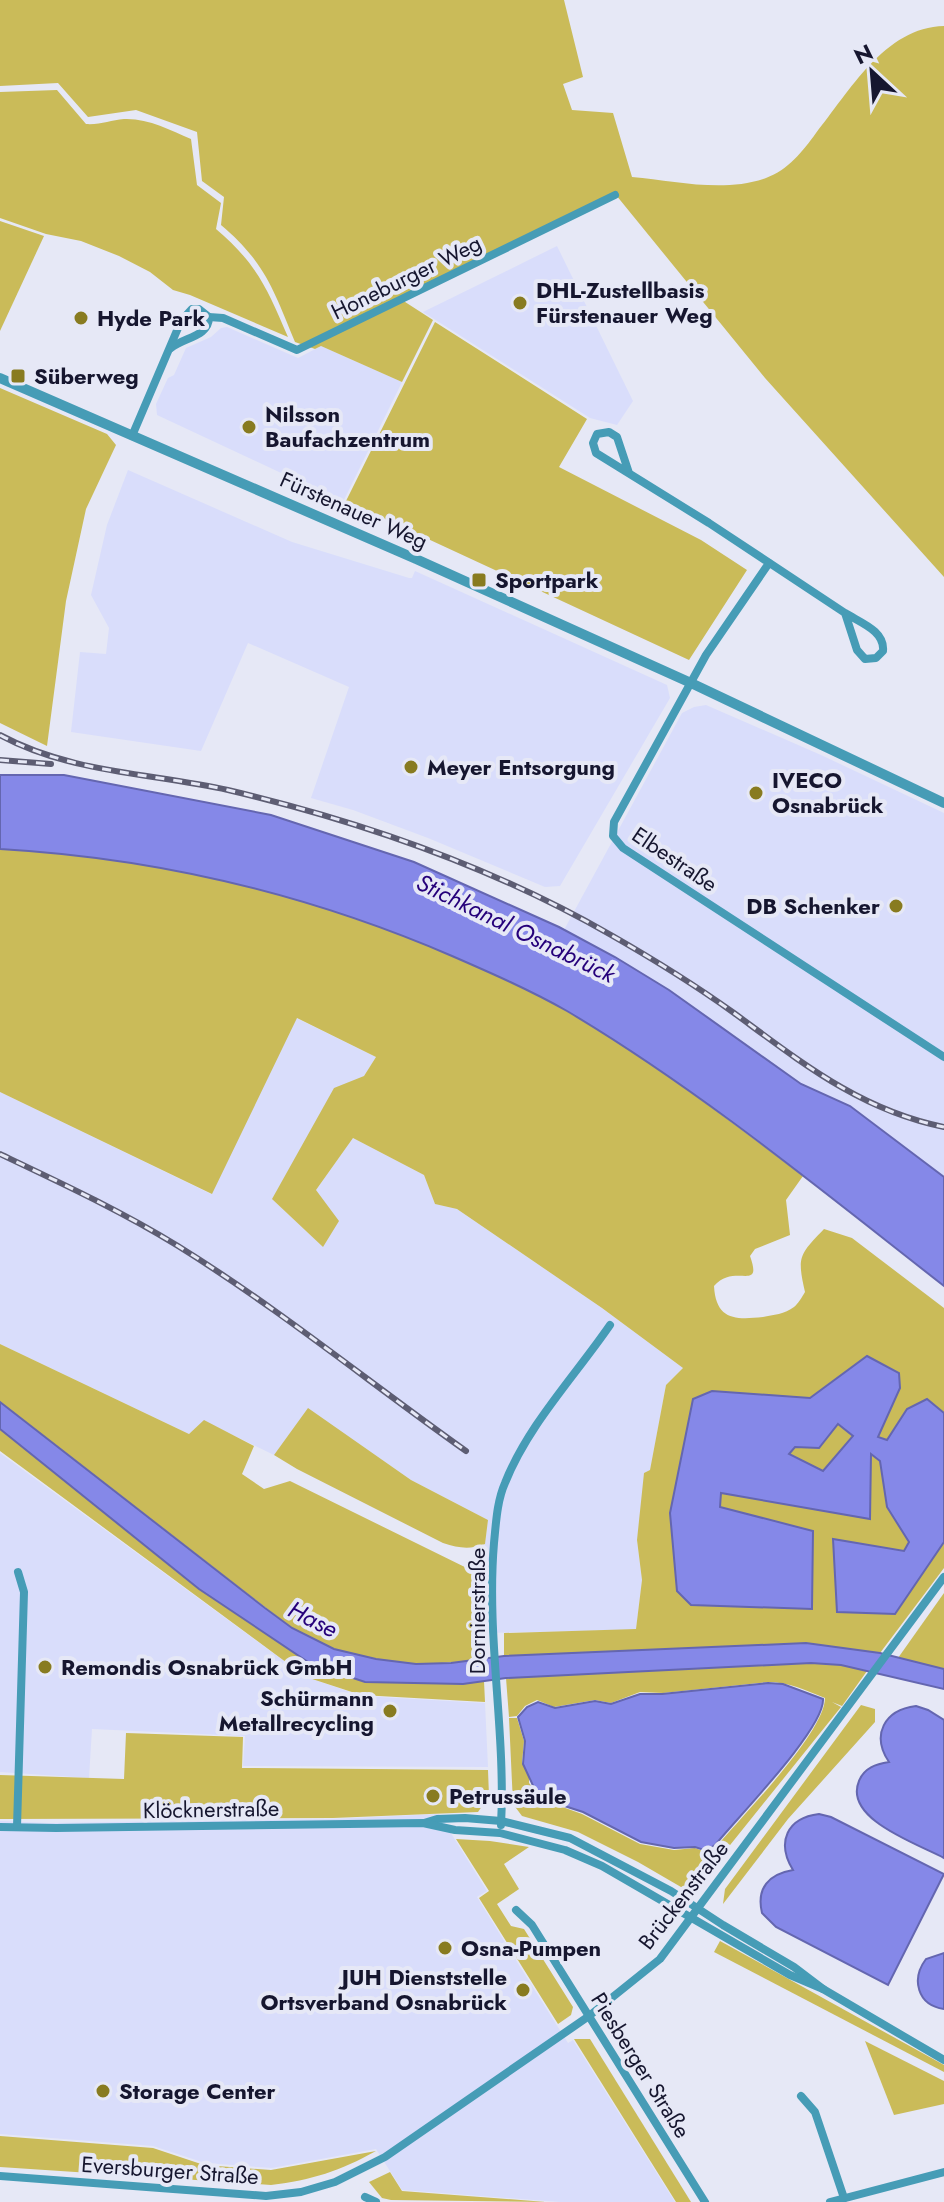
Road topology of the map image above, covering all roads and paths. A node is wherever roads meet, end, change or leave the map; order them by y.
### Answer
1 (615, 195) dead end
2 (209, 317) junction
3 (170, 349) junction
4 (0, 378) edge
5 (132, 436) junction
6 (629, 473) junction
7 (769, 563) junction
8 (845, 613) junction
9 (691, 683) junction
10 (944, 803) edge
11 (944, 1057) edge
12 (610, 1325) dead end
13 (18, 1572) dead end
14 (944, 1577) edge
15 (501, 1821) junction
16 (423, 1823) junction
17 (0, 1827) edge
18 (17, 1827) junction
19 (500, 1833) junction
20 (697, 1909) junction
21 (516, 1910) dead end
22 (690, 1919) junction
23 (823, 1989) junction
24 (589, 2016) junction
25 (944, 2060) edge
26 (801, 2096) dead end
27 (944, 2172) edge
28 (0, 2176) edge
29 (335, 2182) joint
30 (365, 2197) dead end
31 (851, 2199) edge
32 (376, 2202) edge
33 (705, 2202) edge
34 (830, 2202) edge

1 - 2 street, Honeburger Weg
2 - 3 street
2 - 3 street
3 - 5 street
4 - 5 street, Fürstenauer Weg
5 - 9 street, Fürstenauer Weg
6 - 6 street
6 - 7 street
7 - 8 street
7 - 9 street
8 - 8 street
9 - 10 street, Fürstenauer Weg
9 - 11 street, Elbestraße
12 - 15 street, Dornierstraße
13 - 18 street
14 - 20 street, Brückenstraße
15 - 16 street, Klöcknerstraße
15 - 19 street, Dornierstraße
15 - 20 street, Klöcknerstraße
16 - 18 street, Klöcknerstraße
16 - 19 street, Klöcknerstraße
17 - 18 street, Klöcknerstraße
19 - 22 street, Klöcknerstraße
20 - 22 street, Brückenstraße
20 - 23 street, Klöcknerstraße
21 - 24 street, Piesberger Straße
22 - 23 street, Klöcknerstraße
22 - 24 street, Brückenstraße
23 - 25 street, Klöcknerstraße
24 - 29 street, Brückenstraße
24 - 33 street, Piesberger Straße
26 - 31 street
27 - 31 street
28 - 29 street, Eversburger Straße
30 - 32 street
31 - 34 street

